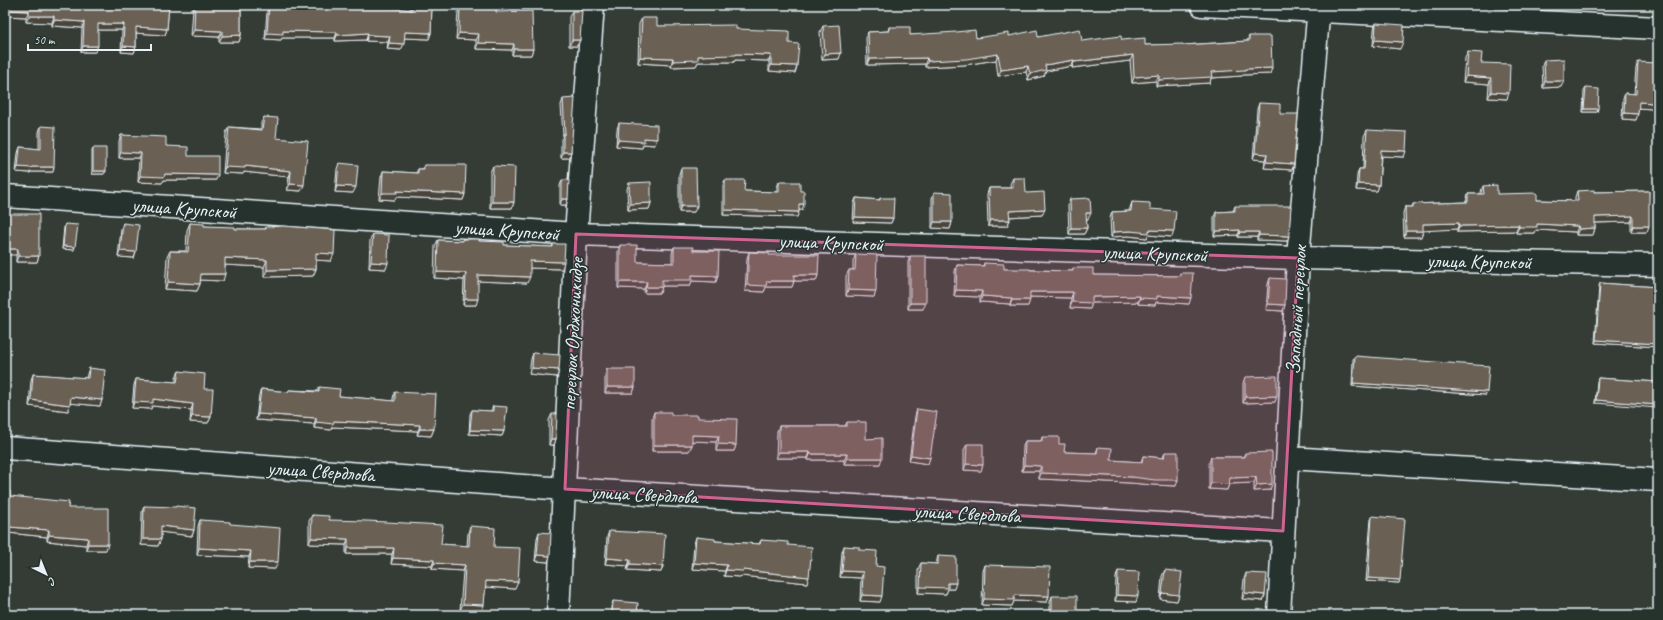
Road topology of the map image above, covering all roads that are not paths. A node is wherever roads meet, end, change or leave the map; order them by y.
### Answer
1 (593, 5) edge
2 (1202, 5) edge
3 (1319, 7) edge
4 (1658, 28) edge
5 (5, 196) edge
6 (576, 234) junction
7 (1298, 258) junction
8 (1658, 265) edge
9 (5, 448) edge
10 (1288, 458) junction
11 (1658, 480) edge
12 (564, 489) junction
13 (1283, 531) junction
14 (558, 615) edge
15 (1279, 615) edge

1 - 6 street, переулок Орджоникидзе
2 - 3 street
3 - 4 street
3 - 7 street, Западный переулок
5 - 6 street, улица Крупской
6 - 7 street, улица Крупской
6 - 12 street, переулок Орджоникидзе
7 - 8 street, улица Крупской
7 - 10 street, Западный переулок
9 - 12 street, улица Свердлова
10 - 11 street
10 - 13 street, Западный переулок
12 - 13 street, улица Свердлова
12 - 14 street, переулок Орджоникидзе
13 - 15 street, Западный переулок

